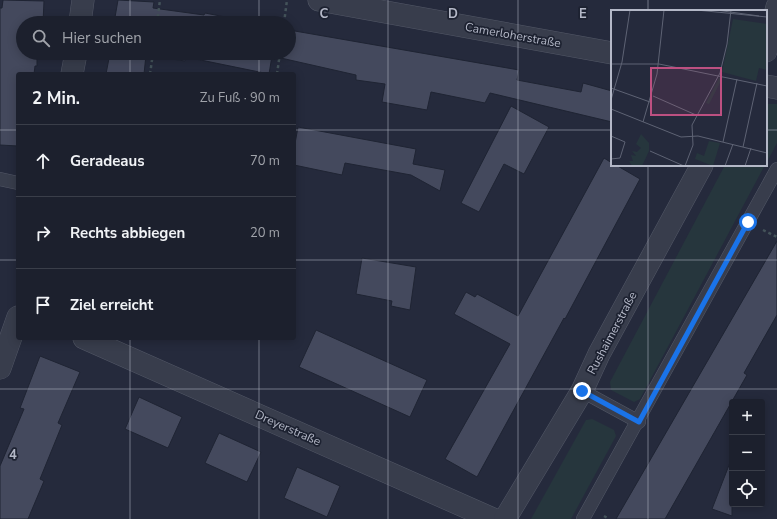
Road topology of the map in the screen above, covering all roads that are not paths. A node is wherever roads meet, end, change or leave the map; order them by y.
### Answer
1 (83, 0) edge
2 (319, 0) edge
3 (777, 7) edge
4 (81, 16) edge
5 (767, 47) edge
6 (611, 53) edge
7 (75, 60) edge
8 (72, 72) edge
9 (767, 86) edge
10 (777, 88) edge
11 (701, 166) edge
12 (777, 169) edge
13 (0, 179) edge
14 (16, 183) edge
15 (16, 323) edge
16 (89, 340) edge
17 (0, 368) edge
18 (582, 391) junction
19 (639, 422) junction
20 (493, 519) edge
21 (505, 519) edge
22 (583, 519) edge

1 - 4 street
2 - 6 street, Camerloherstraße
3 - 5 street
7 - 8 street
9 - 10 street
11 - 18 street, Rushaimerstraße
12 - 19 lane
13 - 14 lane
15 - 17 street
16 - 20 street, Dreyerstraße
18 - 19 lane
18 - 21 street, Rushaimerstraße
19 - 22 lane

